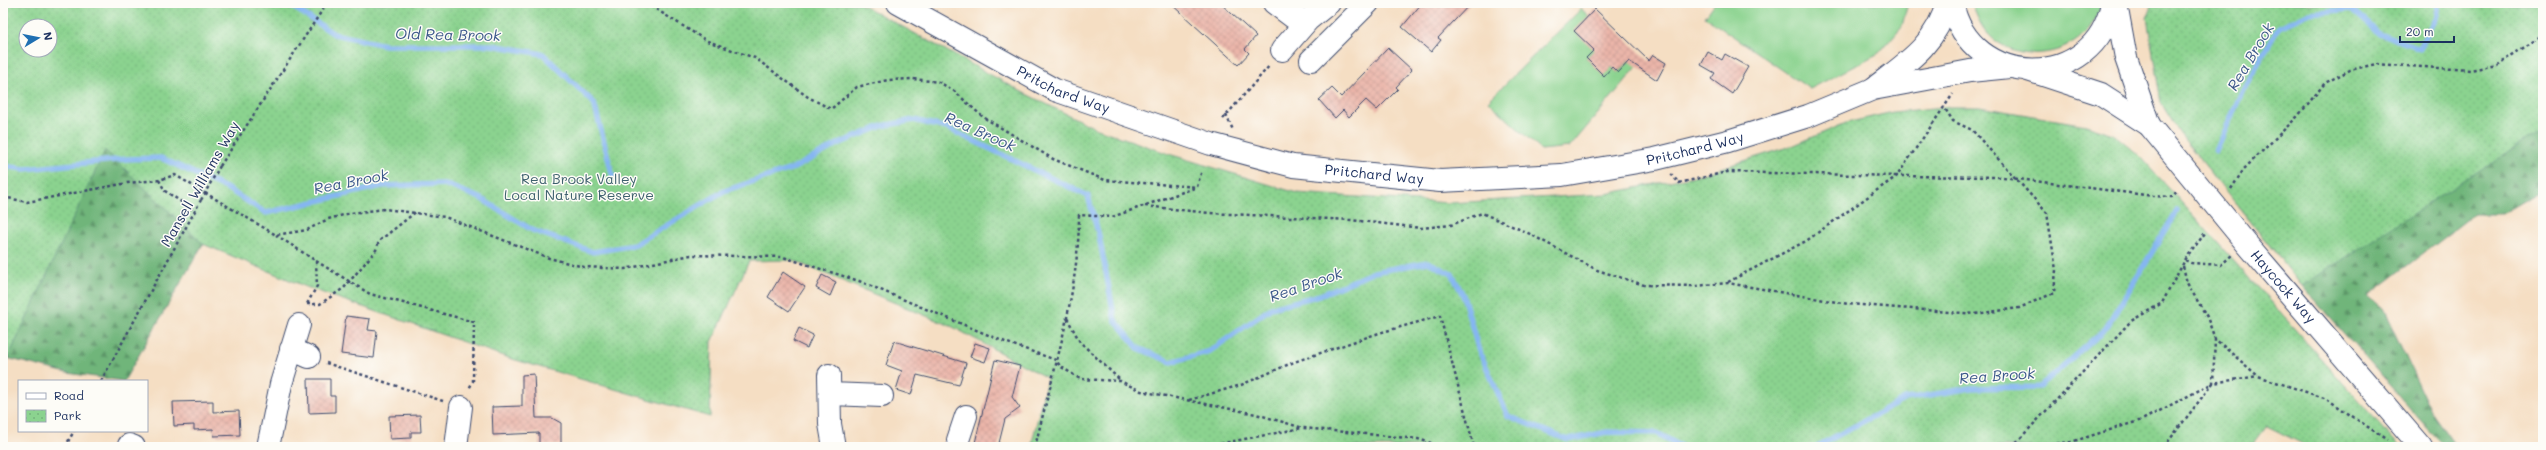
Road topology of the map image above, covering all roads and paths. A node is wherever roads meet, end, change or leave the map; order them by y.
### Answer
1 (327, 3) edge
2 (646, 3) edge
3 (898, 3) edge
4 (1274, 3) edge
5 (1329, 3) edge
6 (1368, 3) edge
7 (1947, 3) edge
8 (1952, 3) edge
9 (2112, 3) edge
10 (2116, 3) edge
11 (1308, 20) junction
12 (2543, 35) edge
13 (1282, 50) joint
14 (1311, 60) dead end
15 (2019, 69) junction
16 (1958, 87) dead end
17 (1873, 89) junction
18 (1944, 107) junction
19 (1226, 115) junction
20 (1223, 118) dead end
21 (2148, 125) junction
22 (1232, 128) dead end
23 (1669, 156) junction
24 (1202, 170) dead end
25 (1897, 176) junction
26 (2019, 179) junction
27 (159, 180) junction
28 (1196, 187) junction
29 (2231, 189) dead end
30 (2172, 196) dead end
31 (3, 197) edge
32 (1145, 206) junction
33 (195, 211) junction
34 (417, 212) junction
35 (2205, 233) dead end
36 (276, 235) junction
37 (2235, 253) dead end
38 (2185, 260) junction
39 (316, 261) junction
40 (2183, 266) junction
41 (350, 282) junction
42 (1728, 283) junction
43 (307, 304) junction
44 (1067, 318) junction
45 (299, 325) joint
46 (2215, 339) junction
47 (300, 353) junction
48 (1056, 360) junction
49 (2258, 376) junction
50 (102, 380) edge
51 (1120, 381) junction
52 (2213, 383) junction
53 (882, 396) dead end
54 (1189, 400) junction
55 (461, 407) junction
56 (966, 416) dead end
57 (1303, 428) junction
58 (73, 432) edge
59 (958, 440) dead end
60 (2391, 443) dead end
61 (65, 447) edge
62 (268, 447) edge
63 (456, 447) edge
64 (834, 447) edge
65 (1035, 447) edge
66 (1203, 447) edge
67 (1444, 447) edge
68 (1474, 447) edge
69 (2012, 447) edge
70 (2021, 447) edge
71 (2164, 447) edge
72 (2421, 447) edge

1 - 33 path, Mansell Williams Way, bridge
2 - 28 path
3 - 23 main road, Pritchard Way
4 - 11 main road
5 - 11 main road
6 - 14 main road
7 - 17 main road, Pritchard Way
8 - 15 main road, Haycock Way
9 - 15 main road, Pritchard Way
10 - 21 main road, Haycock Way
11 - 13 main road
12 - 29 path
13 - 19 path
15 - 17 main road, Pritchard Way
15 - 21 main road, Haycock Way
16 - 18 path
17 - 23 main road, Pritchard Way
18 - 25 path
18 - 26 path
19 - 20 path
19 - 22 path
21 - 72 main road, Haycock Way
23 - 25 path
24 - 28 path
25 - 26 path
25 - 42 path
26 - 30 path
26 - 42 path
27 - 31 path
27 - 33 path
27 - 36 path
28 - 32 path
32 - 42 path
32 - 44 path
33 - 50 path, Mansell Williams Way
34 - 36 path
34 - 41 path
34 - 48 path
35 - 38 path
36 - 39 path
37 - 38 path
38 - 40 path
39 - 41 path
39 - 43 path
40 - 46 path
40 - 69 path
41 - 43 path
41 - 55 path
43 - 45 path
44 - 48 path
44 - 51 path
45 - 47 main road
46 - 49 path
46 - 52 path
47 - 55 path
47 - 62 main road
48 - 51 path
48 - 65 path
49 - 52 path
49 - 60 path
51 - 54 path
52 - 70 path
52 - 71 path
53 - 64 main road
54 - 57 path
54 - 68 path
55 - 63 main road
56 - 59 main road
57 - 66 path
57 - 67 path
58 - 61 path

